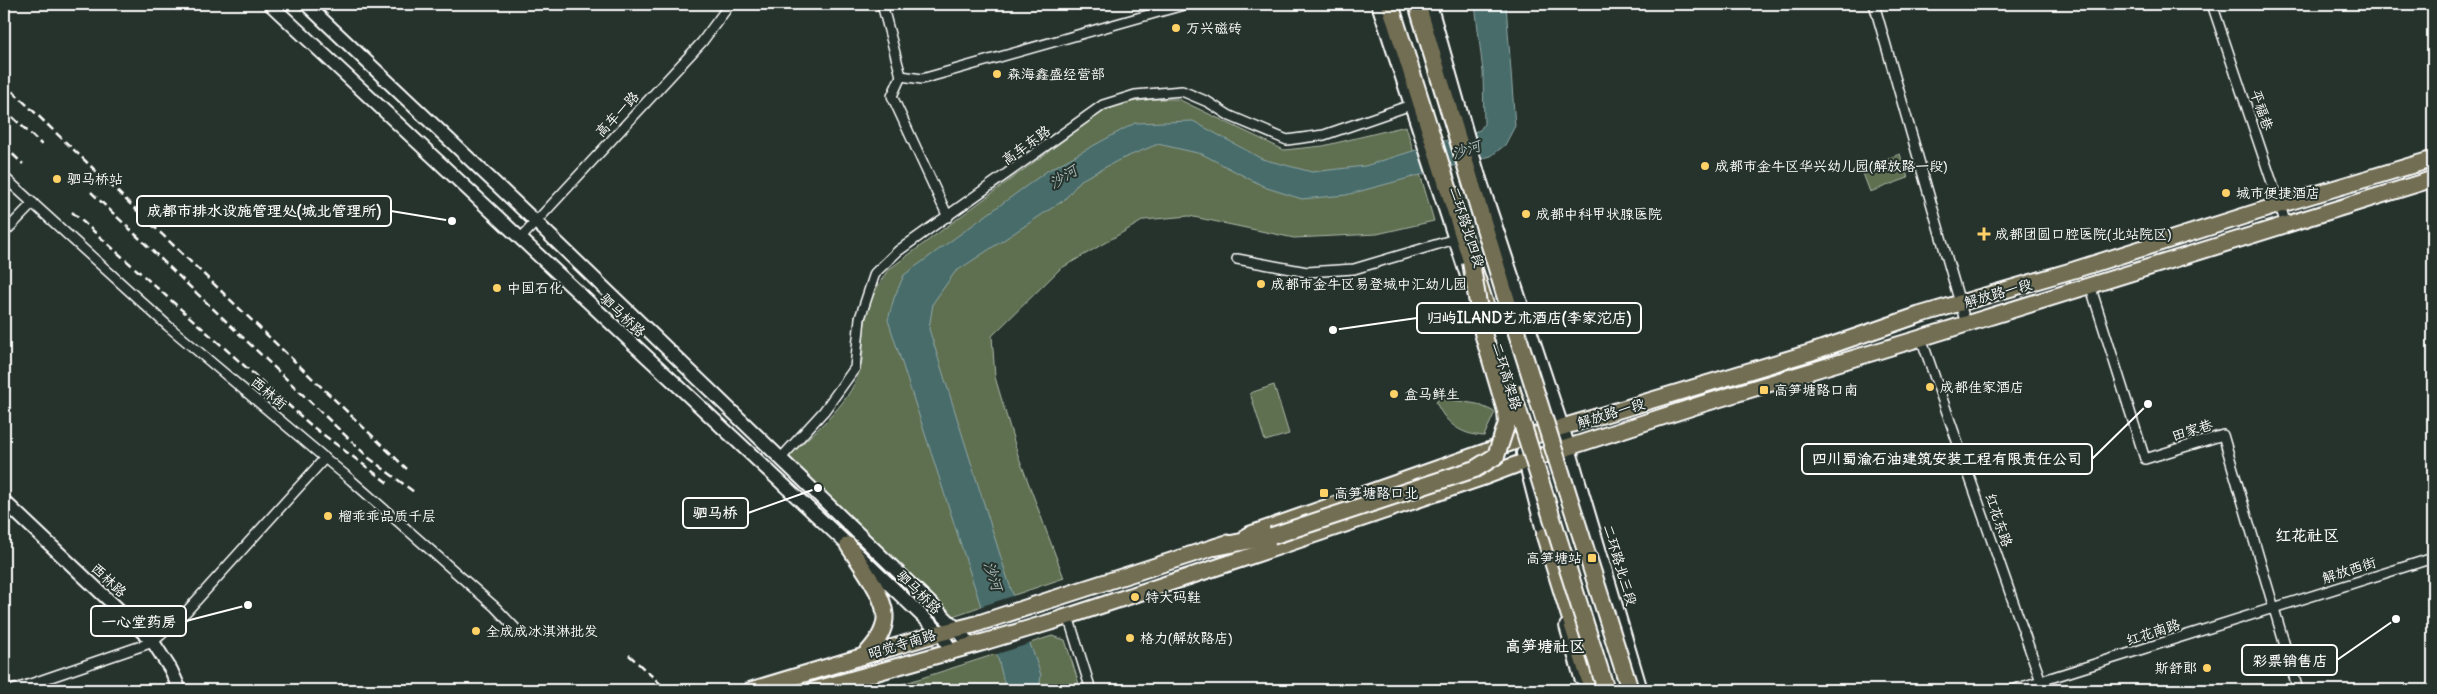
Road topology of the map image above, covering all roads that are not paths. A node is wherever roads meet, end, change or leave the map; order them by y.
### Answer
1 (270, 4) edge
2 (306, 4) edge
3 (730, 4) edge
4 (882, 4) edge
5 (1186, 4) edge
6 (1378, 4) edge
7 (1390, 4) edge
8 (1417, 4) edge
9 (1430, 4) edge
10 (1874, 4) edge
11 (2212, 4) edge
12 (901, 76) junction
13 (1411, 105) junction
14 (2433, 159) edge
15 (4, 177) edge
16 (2433, 179) edge
17 (33, 203) junction
18 (2279, 205) junction
19 (948, 217) junction
20 (536, 222) junction
21 (2286, 224) junction
22 (4, 233) edge
23 (520, 239) junction
24 (1455, 239) junction
25 (1237, 259) dead end
26 (1471, 262) junction
27 (2090, 285) junction
28 (1962, 304) junction
29 (1966, 324) junction
30 (1921, 338) junction
31 (1562, 428) junction
32 (1519, 440) junction
33 (1569, 448) junction
34 (325, 458) junction
35 (781, 458) junction
36 (1526, 461) junction
37 (4, 501) edge
38 (1544, 536) junction
39 (848, 545) junction
40 (1216, 546) junction
41 (2433, 558) edge
42 (2273, 608) junction
43 (1061, 618) junction
44 (956, 629) junction
45 (517, 630) dead end
46 (940, 633) junction
47 (153, 642) junction
48 (977, 644) junction
49 (952, 650) junction
50 (864, 656) junction
51 (2043, 686) edge
52 (13, 690) edge
53 (180, 690) edge
54 (752, 690) edge
55 (814, 690) edge
56 (1091, 690) edge
57 (1585, 690) edge
58 (1593, 690) edge
59 (1606, 690) edge
60 (1630, 690) edge
61 (1641, 690) edge
62 (2012, 690) edge
63 (2298, 690) edge

1 - 23 main road, 驷马桥路
2 - 20 main road, 驷马桥路
3 - 20 street, 高车一路
4 - 12 street
5 - 12 street
6 - 13 main road, 二环路北四段
7 - 26 highway, 二环高架路
8 - 60 highway, 二环高架路, bridge
9 - 31 main road, 二环路北四段
10 - 28 street
11 - 18 street, 平福巷
12 - 19 street
13 - 19 street, 高车东路
13 - 24 main road, 二环路北四段
14 - 18 main road, 解放路一段
15 - 17 street, 西林街
16 - 21 main road, 解放路一段
17 - 22 street
17 - 34 street, 西林街
18 - 21 street, 平福巷
18 - 28 main road, 解放路一段
19 - 35 street, 高车东路
20 - 23 street, 高车一路
20 - 35 main road, 驷马桥路
21 - 27 main road, 解放路一段
23 - 39 main road, 驷马桥路
24 - 25 street
24 - 32 main road, 二环路北四段
26 - 40 highway, bridge
26 - 59 highway, 二环高架路, bridge
27 - 29 main road, 解放路一段
27 - 42 street, 田家巷
28 - 29 street
28 - 31 main road, 解放路一段
29 - 30 main road, 解放路一段
30 - 33 main road, 解放路一段
30 - 51 street, 红花东路
31 - 32 main road, 解放路一段
31 - 33 main road, 二环路北四段
32 - 36 main road, 二环路北四段
32 - 40 main road, 解放路一段
33 - 36 main road, 解放路一段
33 - 61 main road, 二环路北三段
34 - 45 street, 西林街
34 - 47 street
35 - 44 main road, 驷马桥路
36 - 38 main road
36 - 43 main road, 解放路一段
37 - 47 main road, 西林路
38 - 57 main road
38 - 58 highway
39 - 46 main road, 驷马桥路
39 - 50 main road
40 - 44 main road, 昭觉寺南路, bridge
41 - 42 street, 解放西街
42 - 51 street, 红花南路
42 - 63 street, 田家巷
43 - 48 main road, 昭觉寺南路, bridge
43 - 56 street
44 - 46 main road, 昭觉寺南路
44 - 48 main road, 驷马桥路
46 - 49 main road, 驷马桥路
46 - 50 main road, 昭觉寺南路
47 - 52 street
47 - 53 main road, 西林路
48 - 49 main road, 昭觉寺南路
49 - 55 main road, 昭觉寺南路
50 - 54 main road, 昭觉寺南路
51 - 62 street, 红花南路

